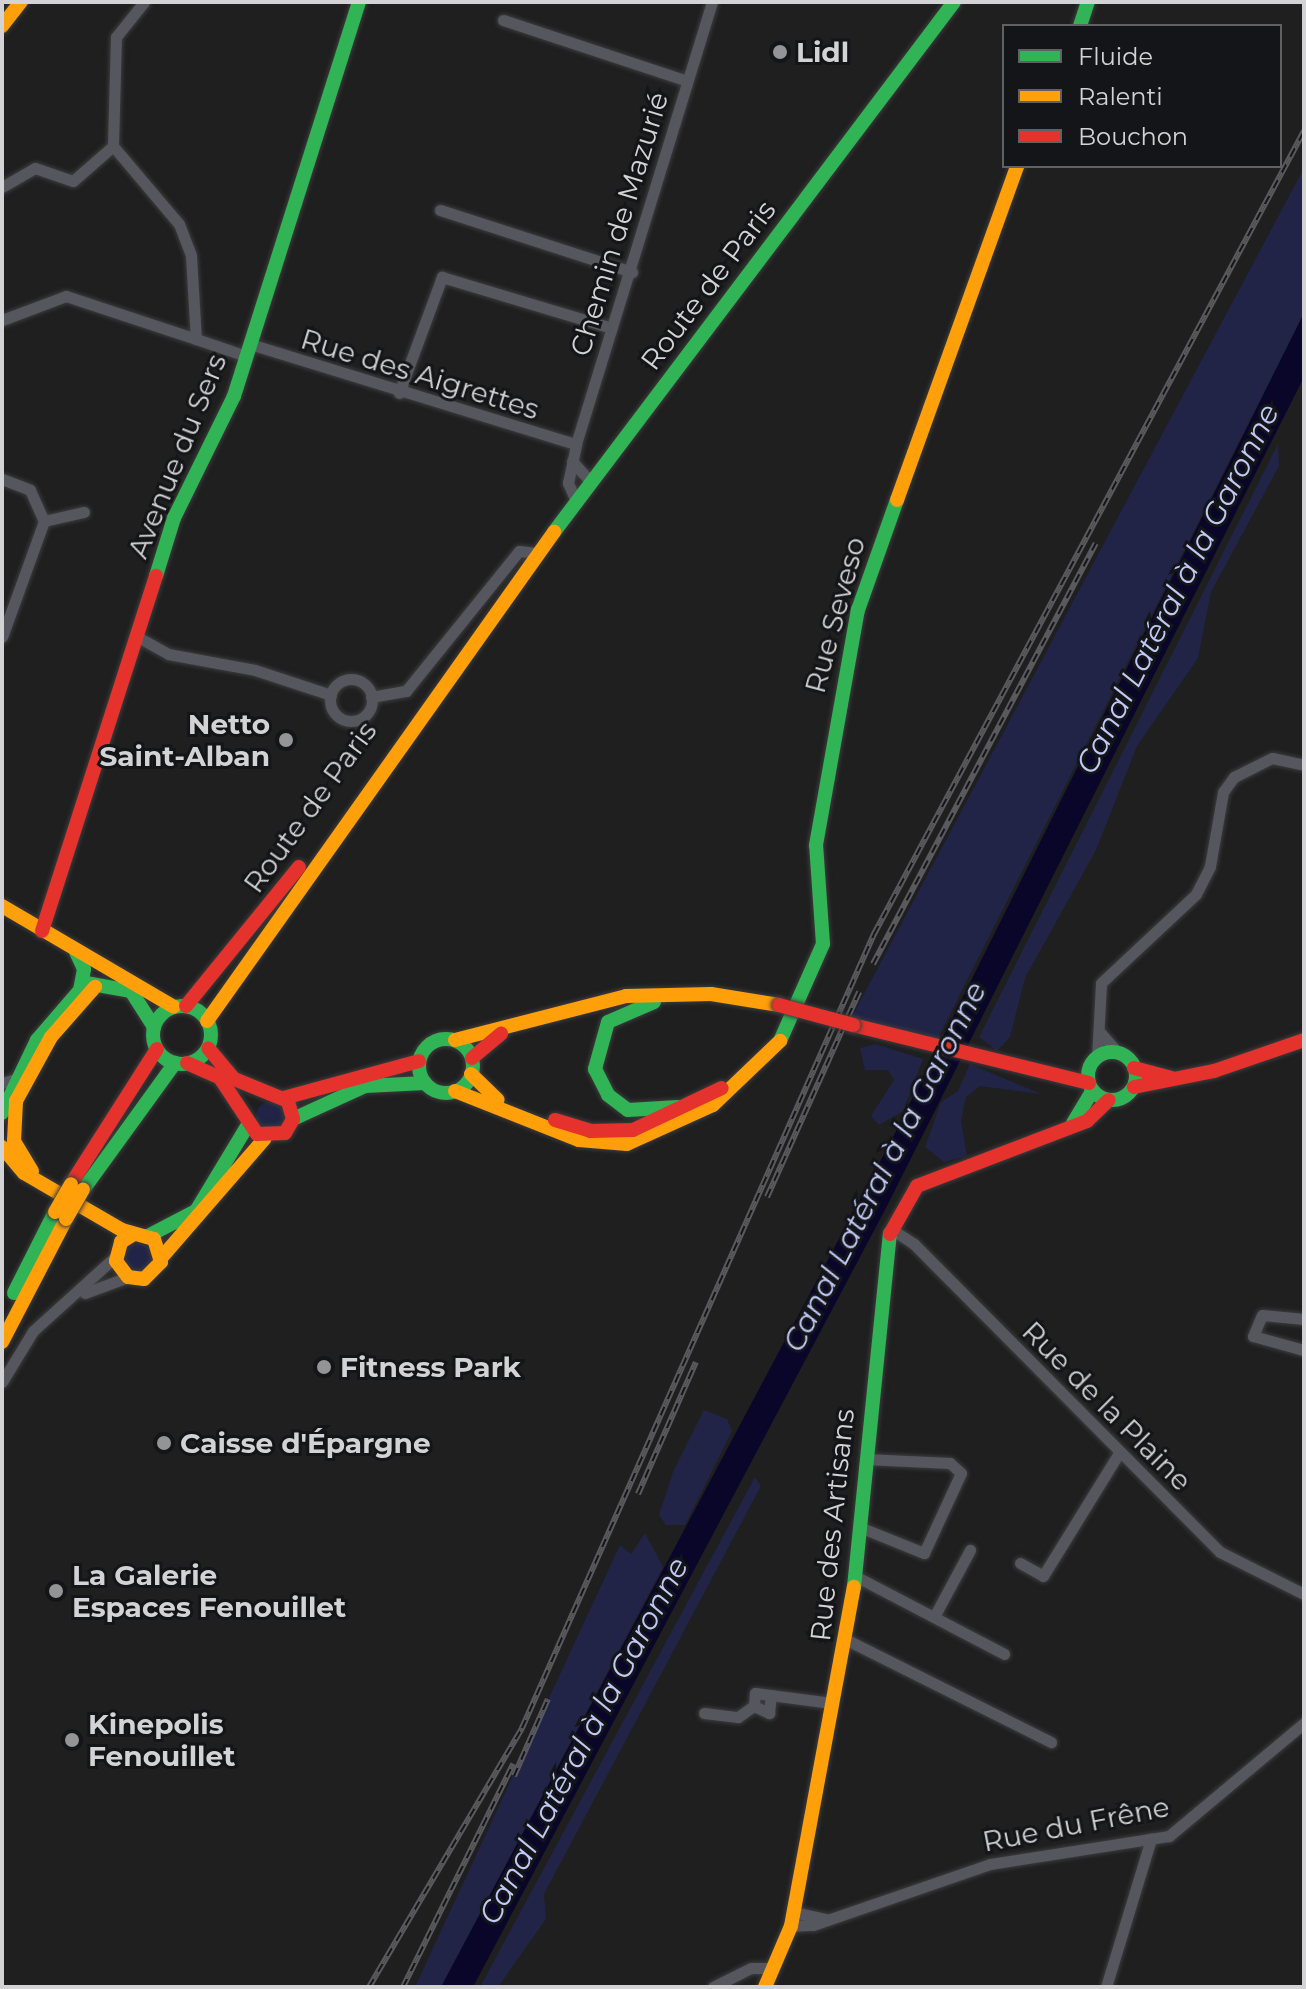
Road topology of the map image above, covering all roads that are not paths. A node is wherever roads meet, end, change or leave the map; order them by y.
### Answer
1 (21, 2) edge
2 (144, 2) edge
3 (359, 2) edge
4 (712, 2) edge
5 (954, 2) edge
6 (1088, 2) edge
7 (503, 20) dead end
8 (1081, 24) edge
9 (2, 26) edge
10 (687, 81) junction
11 (113, 146) junction
12 (1016, 168) edge
13 (2, 187) edge
14 (440, 210) dead end
15 (632, 272) junction
16 (2, 320) edge
17 (612, 328) junction
18 (196, 339) junction
19 (248, 350) junction
20 (399, 393) junction
21 (576, 444) junction
22 (572, 461) junction
23 (2, 479) edge
24 (591, 482) junction
25 (576, 501) junction
26 (84, 512) dead end
27 (44, 521) junction
28 (531, 550) junction
29 (503, 599) junction
30 (136, 636) junction
31 (2, 637) edge
32 (331, 695) junction
33 (371, 697) junction
34 (1304, 765) edge
35 (2, 906) edge
36 (42, 931) junction
37 (94, 976) junction
38 (711, 994) junction
39 (626, 996) junction
40 (180, 1007) junction
41 (207, 1021) junction
42 (154, 1027) junction
43 (1099, 1031) junction
44 (455, 1040) junction
45 (1304, 1040) edge
46 (208, 1048) junction
47 (157, 1049) junction
48 (1118, 1053) junction
49 (472, 1058) junction
50 (419, 1061) junction
51 (1093, 1062) junction
52 (181, 1063) junction
53 (1134, 1068) junction
54 (471, 1074) junction
55 (748, 1075) junction
56 (1060, 1075) junction
57 (1173, 1078) junction
58 (9, 1081) edge
59 (425, 1083) junction
60 (1091, 1087) junction
61 (1134, 1087) junction
62 (455, 1091) junction
63 (265, 1093) junction
64 (284, 1098) junction
65 (1109, 1100) junction
66 (3, 1106) edge
67 (686, 1109) junction
68 (248, 1119) junction
69 (293, 1119) junction
70 (1072, 1124) junction
71 (265, 1138) junction
72 (2, 1147) edge
73 (47, 1185) junction
74 (77, 1187) junction
75 (60, 1216) junction
76 (101, 1218) junction
77 (891, 1229) junction
78 (141, 1235) junction
79 (117, 1252) junction
80 (162, 1257) junction
81 (128, 1277) junction
82 (60, 1306) junction
83 (2, 1319) edge
84 (1304, 1319) edge
85 (2, 1342) edge
86 (1304, 1350) edge
87 (2, 1382) edge
88 (1119, 1453) junction
89 (865, 1459) junction
90 (862, 1528) junction
91 (970, 1550) dead end
92 (1020, 1563) dead end
93 (857, 1577) junction
94 (1304, 1594) edge
95 (935, 1615) junction
96 (849, 1641) junction
97 (1004, 1654) dead end
98 (771, 1695) junction
99 (831, 1703) junction
100 (754, 1706) junction
101 (704, 1713) dead end
102 (1304, 1723) edge
103 (1051, 1742) dead end
104 (1151, 1839) junction
105 (792, 1919) junction
106 (772, 1968) junction
107 (713, 1987) edge
108 (765, 1987) edge
109 (1106, 1987) edge

1 - 9 main road
2 - 11 street
3 - 19 main road, Avenue du Sers
4 - 10 street, Chemin de Mazurié
5 - 24 main road, Route de Paris
6 - 8 main road
7 - 10 street
10 - 15 street, Chemin de Mazurié
11 - 13 street
11 - 18 street
12 - 55 main road, Rue Seveso
14 - 15 street
15 - 17 street, Chemin de Mazurié
16 - 18 street, Rue des Aigrettes
17 - 20 street
17 - 21 street, Chemin de Mazurié
18 - 19 street, Rue des Aigrettes
19 - 20 street, Rue des Aigrettes
19 - 30 main road, Avenue du Sers
20 - 21 street, Rue des Aigrettes
21 - 22 street, Chemin de Mazurié
22 - 24 street
22 - 25 street, Chemin de Mazurié
23 - 27 street
24 - 25 main road, Route de Paris
25 - 28 main road, Route de Paris
26 - 27 street
27 - 31 street
28 - 29 main road, Route de Paris
28 - 33 street
29 - 40 main road, Route de Paris
29 - 41 main road, Route de Paris
30 - 32 street
30 - 36 main road, Avenue du Sers
32 - 33 street
32 - 33 street
34 - 43 street
35 - 36 main road
36 - 37 main road
37 - 40 main road
37 - 42 main road
37 - 58 main road
37 - 73 main road
38 - 39 main road
38 - 56 main road, bridge
38 - 67 main road
39 - 44 main road
39 - 49 main road
40 - 41 main road
40 - 42 main road
41 - 46 main road
42 - 47 main road
43 - 48 street
43 - 51 street
44 - 49 main road
44 - 50 main road
45 - 57 main road
46 - 52 main road
46 - 63 main road
47 - 52 main road
47 - 74 main road
48 - 51 main road
48 - 53 main road
49 - 54 main road
50 - 59 main road
50 - 64 main road
51 - 56 main road
51 - 60 main road
52 - 68 main road
52 - 74 main road
53 - 57 main road
53 - 61 main road
54 - 62 main road
54 - 67 main road, Rue Seveso
55 - 62 main road, Rue Seveso
55 - 67 main road, Rue Seveso
56 - 60 main road
57 - 61 main road
58 - 66 main road
59 - 62 main road
59 - 69 main road
60 - 65 main road
60 - 70 main road
61 - 65 main road
63 - 64 main road
63 - 68 main road
64 - 69 main road
65 - 70 main road, Rue des Artisans
68 - 71 main road
68 - 78 main road
69 - 71 main road
70 - 77 main road, Rue des Artisans
71 - 80 main road
72 - 73 main road
73 - 76 main road
74 - 75 main road, bridge
75 - 83 main road
75 - 85 main road
76 - 78 main road
76 - 79 main road
77 - 88 street, Rue de la Plaine
77 - 89 main road, Rue des Artisans
78 - 79 main road
78 - 80 main road
79 - 81 main road
79 - 82 street
80 - 81 main road
81 - 82 street
82 - 87 street
84 - 86 street
88 - 92 street
88 - 94 street, Rue de la Plaine
89 - 90 main road, Rue des Artisans
89 - 90 street
90 - 93 main road, Rue des Artisans
91 - 95 street
93 - 95 street
93 - 96 main road, Rue des Artisans
95 - 97 street
96 - 99 main road, Rue des Artisans
96 - 103 street
98 - 99 street
98 - 100 street
98 - 100 street
99 - 105 main road, Rue des Artisans
100 - 101 street
102 - 104 street, Rue du Frêne
104 - 105 street, Rue du Frêne
104 - 109 street
105 - 106 main road, Rue des Artisans
106 - 107 street
106 - 108 main road, Rue des Artisans

